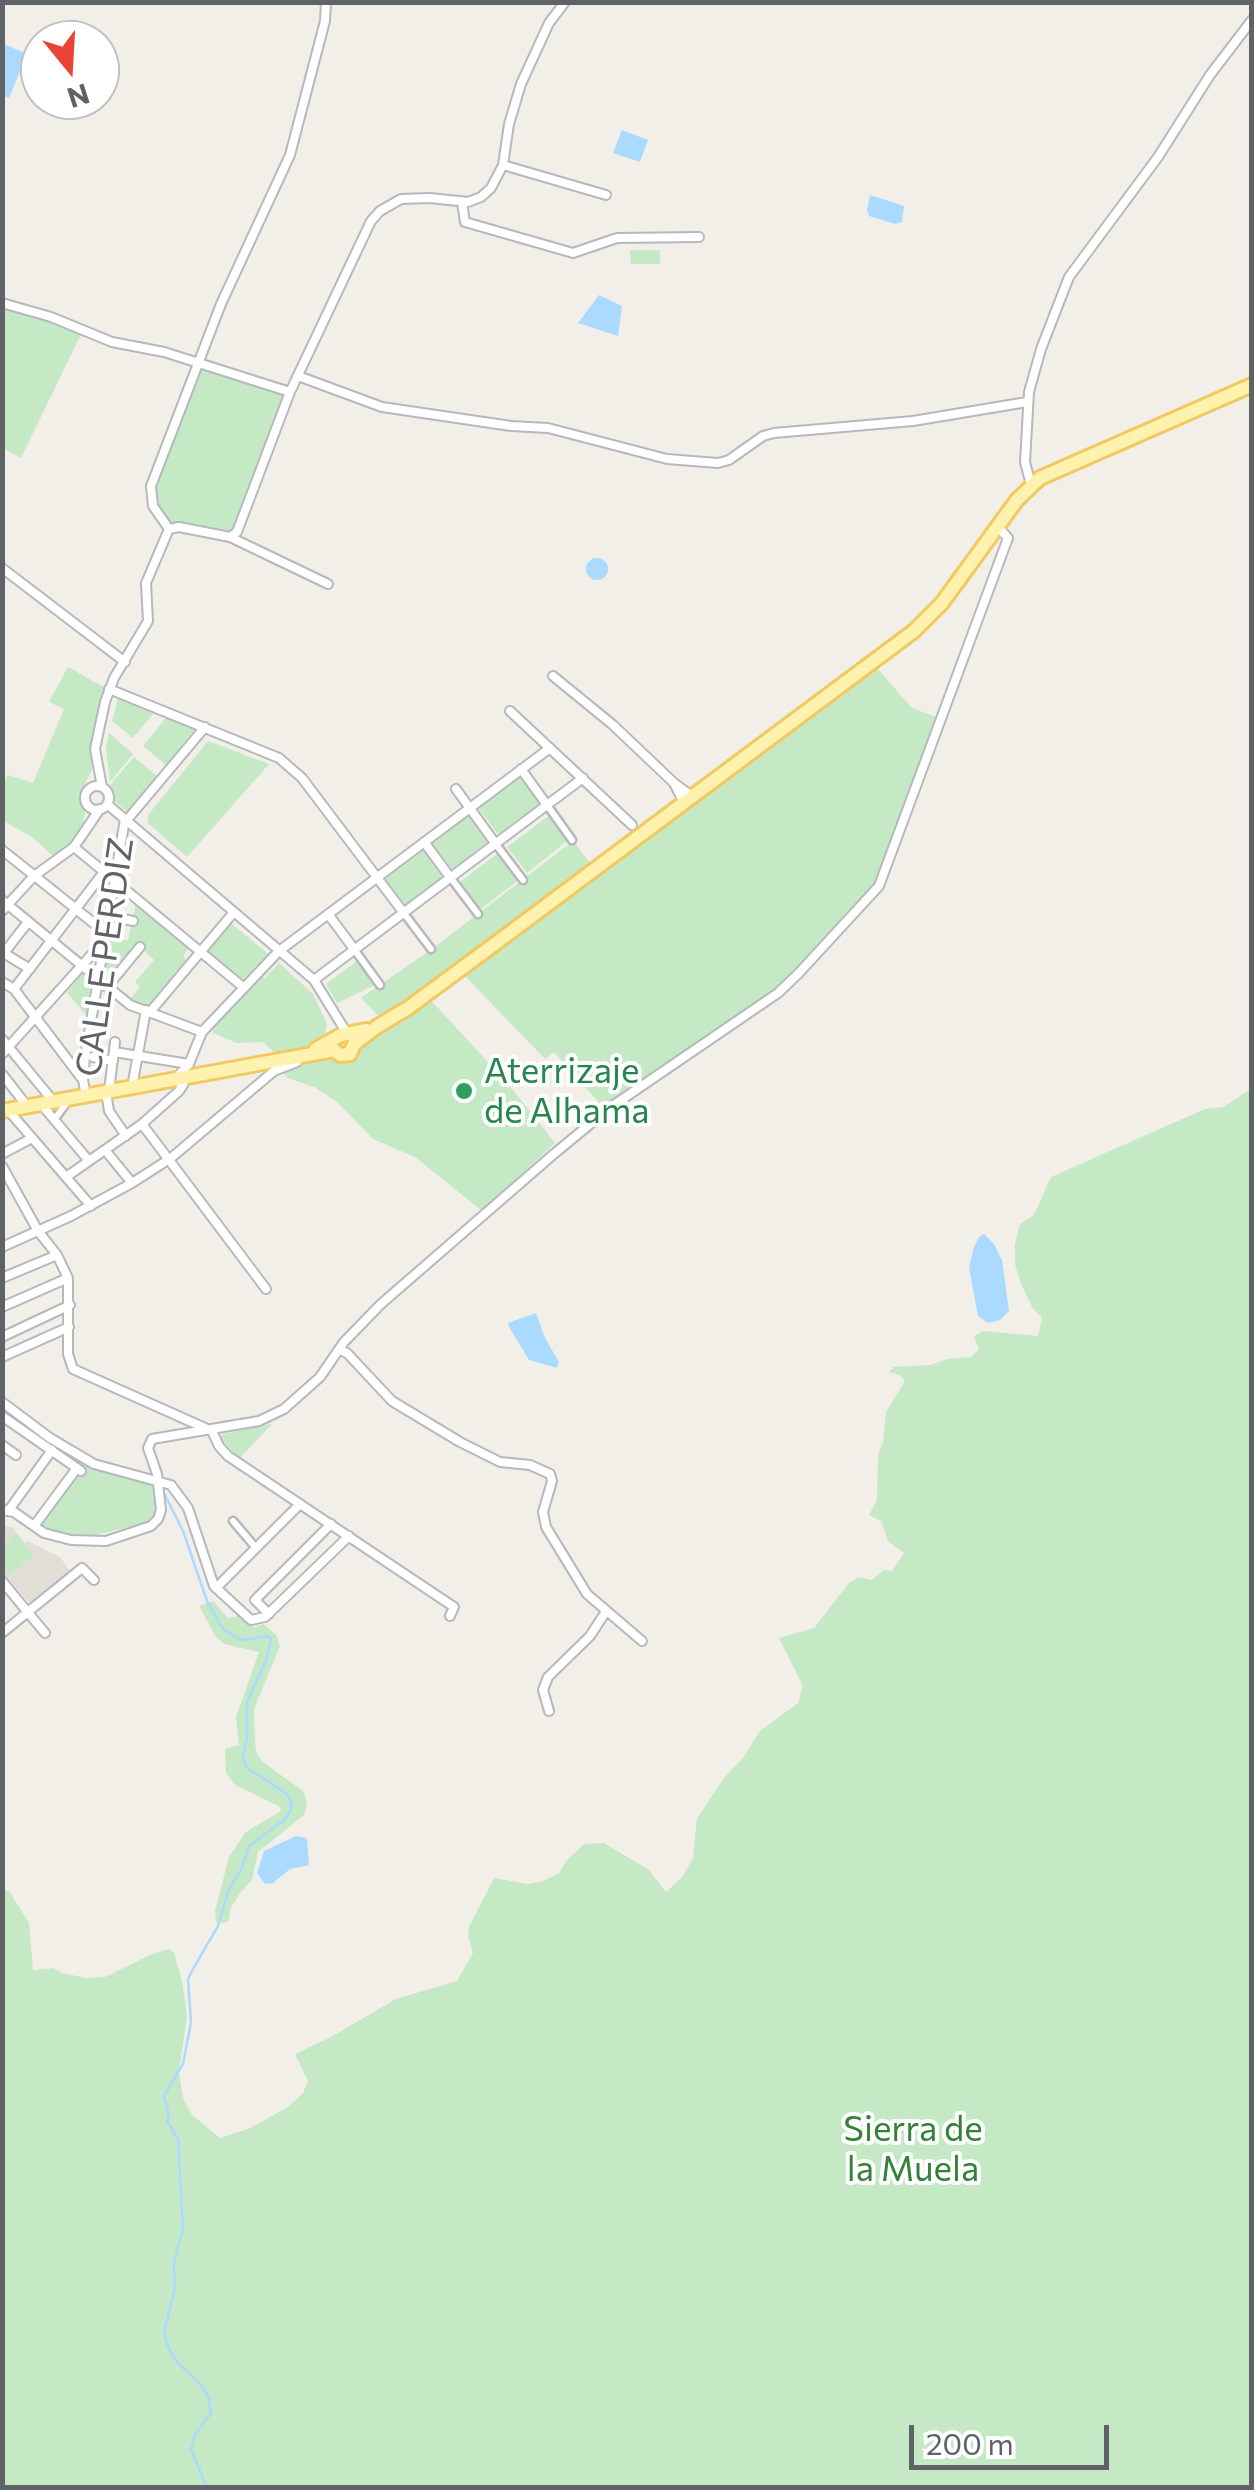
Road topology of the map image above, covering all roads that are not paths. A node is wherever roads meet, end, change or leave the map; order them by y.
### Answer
1 (326, 2) edge
2 (565, 2) edge
3 (1252, 20) edge
4 (503, 165) junction
5 (606, 194) dead end
6 (462, 202) junction
7 (699, 237) dead end
8 (2, 303) edge
9 (200, 364) junction
10 (298, 376) junction
11 (1252, 384) edge
12 (290, 392) junction
13 (1027, 402) junction
14 (1029, 480) junction
15 (999, 528) junction
16 (169, 529) junction
17 (230, 537) junction
18 (2, 568) edge
19 (328, 584) dead end
20 (125, 662) junction
21 (553, 676) dead end
22 (109, 689) junction
23 (510, 711) dead end
24 (205, 727) junction
25 (550, 748) junction
26 (522, 769) junction
27 (583, 778) junction
28 (97, 788) junction
29 (456, 789) dead end
30 (689, 800) junction
31 (547, 804) junction
32 (89, 806) junction
33 (104, 807) junction
34 (470, 808) junction
35 (126, 819) junction
36 (632, 825) dead end
37 (86, 830) junction
38 (572, 840) dead end
39 (424, 842) junction
40 (496, 842) junction
41 (74, 847) junction
42 (2, 850) edge
43 (104, 872) junction
44 (34, 876) junction
45 (450, 877) junction
46 (376, 878) junction
47 (114, 880) junction
48 (523, 880) dead end
49 (4, 905) edge
50 (76, 910) junction
51 (234, 912) junction
52 (403, 912) junction
53 (328, 914) junction
54 (478, 914) dead end
55 (108, 916) junction
56 (132, 921) dead end
57 (28, 922) junction
58 (105, 936) junction
59 (52, 941) junction
60 (140, 948) dead end
61 (354, 949) junction
62 (431, 949) dead end
63 (279, 951) junction
64 (201, 952) junction
65 (3, 953) edge
66 (82, 966) junction
67 (30, 969) junction
68 (314, 980) junction
69 (99, 981) junction
70 (2, 982) edge
71 (380, 984) dead end
72 (107, 987) junction
73 (243, 987) junction
74 (14, 990) junction
75 (148, 1011) junction
76 (36, 1018) junction
77 (202, 1032) junction
78 (2, 1038) edge
79 (342, 1042) junction
80 (11, 1045) junction
81 (114, 1052) junction
82 (2, 1054) edge
83 (137, 1056) junction
84 (94, 1058) dead end
85 (189, 1064) junction
86 (260, 1064) junction
87 (2, 1074) edge
88 (175, 1079) junction
89 (83, 1080) junction
90 (263, 1080) junction
91 (132, 1087) junction
92 (107, 1092) junction
93 (86, 1096) junction
94 (69, 1099) junction
95 (41, 1104) junction
96 (5, 1111) edge
97 (54, 1120) junction
98 (142, 1124) junction
99 (126, 1136) junction
100 (32, 1138) junction
101 (106, 1150) junction
102 (2, 1154) edge
103 (171, 1158) junction
104 (89, 1161) junction
105 (2, 1166) edge
106 (66, 1177) junction
107 (132, 1182) junction
108 (14, 1186) junction
109 (2, 1192) edge
110 (91, 1206) junction
111 (38, 1231) junction
112 (2, 1248) edge
113 (57, 1255) junction
114 (2, 1278) edge
115 (68, 1278) junction
116 (266, 1289) dead end
117 (4, 1303) edge
118 (70, 1305) junction
119 (69, 1327) junction
120 (2, 1337) edge
121 (340, 1350) junction
122 (2, 1357) edge
123 (2, 1402) edge
124 (3, 1417) edge
125 (208, 1429) junction
126 (2, 1445) edge
127 (52, 1450) junction
128 (16, 1455) dead end
129 (157, 1480) junction
130 (300, 1504) junction
131 (6, 1510) edge
132 (234, 1521) dead end
133 (331, 1524) junction
134 (34, 1526) junction
135 (349, 1536) junction
136 (256, 1548) junction
137 (94, 1580) dead end
138 (2, 1581) edge
139 (216, 1588) junction
140 (11, 1591) junction
141 (2, 1598) edge
142 (28, 1612) junction
143 (606, 1613) junction
144 (269, 1614) junction
145 (450, 1616) dead end
146 (2, 1632) edge
147 (45, 1633) dead end
148 (642, 1641) dead end
149 (549, 1712) dead end

1 - 9 street
2 - 4 street
3 - 13 street
4 - 5 street
4 - 6 street
6 - 7 street
6 - 10 street
8 - 9 street
9 - 12 street
9 - 16 street
10 - 12 street
10 - 13 street
11 - 14 main road
12 - 17 street
13 - 14 street
14 - 15 main road
15 - 30 main road
15 - 121 street
16 - 17 street
16 - 20 street
17 - 19 street
18 - 20 street
20 - 22 street
21 - 30 street
22 - 24 street
22 - 28 street
23 - 25 street
24 - 35 street, CALLE PERDIZ
24 - 46 street
25 - 26 street
25 - 27 street
26 - 31 street
26 - 34 street
27 - 31 street
27 - 36 street
28 - 32 street
28 - 33 street
29 - 34 street
30 - 79 main road
31 - 38 street
31 - 40 street
32 - 33 street
32 - 37 street
33 - 35 street
33 - 37 street
34 - 39 street
34 - 40 street
35 - 47 street, CALLE PERDIZ
35 - 51 street
37 - 41 street
39 - 45 street
39 - 46 street
40 - 45 street
40 - 48 street
41 - 43 street
41 - 44 street
42 - 44 street
43 - 47 street
43 - 50 street
44 - 49 street
44 - 50 street
45 - 52 street
45 - 54 street
46 - 52 street
46 - 53 street
47 - 55 street, CALLE PERDIZ
47 - 64 street
49 - 57 street
50 - 58 street
50 - 59 street
51 - 63 street
51 - 64 street
52 - 61 street
52 - 62 street
53 - 61 street
53 - 63 street
55 - 56 street
55 - 58 street, CALLE PERDIZ
57 - 59 street
57 - 65 street
58 - 66 street
58 - 69 street, CALLE PERDIZ
59 - 66 street
59 - 67 street
60 - 72 street
61 - 68 street
61 - 71 street
63 - 68 street
63 - 73 street
64 - 73 street
64 - 75 street
65 - 67 street
66 - 69 street
66 - 76 street
67 - 74 street
68 - 79 street
69 - 72 street
69 - 89 street, CALLE PERDIZ
70 - 74 street
72 - 75 street
73 - 77 street
74 - 76 street
75 - 77 street
75 - 83 street
76 - 80 street
76 - 89 street
77 - 85 street
78 - 80 street
79 - 86 main road
79 - 90 street
80 - 82 street
80 - 95 street
81 - 83 street
81 - 84 street
81 - 92 street
83 - 85 street
83 - 91 street
85 - 88 street
86 - 88 main road
86 - 90 street
87 - 95 street
88 - 91 main road
88 - 98 street
89 - 93 street, CALLE PERDIZ
90 - 103 street
91 - 92 main road
92 - 93 main road
92 - 99 street
93 - 94 main road
94 - 95 main road
94 - 97 street
95 - 96 main road
95 - 97 street
96 - 100 street
97 - 104 street
98 - 99 street
98 - 103 street
99 - 101 street
100 - 102 street
100 - 106 street
101 - 104 street
101 - 107 street
103 - 107 street
103 - 116 street
104 - 106 street
105 - 108 street
106 - 110 street
107 - 110 street
108 - 109 street
108 - 111 street
110 - 111 street
111 - 112 street
111 - 113 street
113 - 114 street
113 - 115 street
115 - 117 street
115 - 118 street
118 - 119 street
118 - 120 street
119 - 122 street
119 - 125 street
121 - 125 street
121 - 143 street
123 - 129 street
124 - 127 street
125 - 129 street
125 - 130 street
126 - 128 street
127 - 131 street
127 - 134 street
129 - 134 street
129 - 139 street
130 - 133 street
130 - 136 street
131 - 134 street
132 - 136 street
133 - 135 street
133 - 144 street
135 - 144 street
135 - 145 street
136 - 139 street
137 - 142 street
138 - 140 street
139 - 144 street
140 - 141 street
140 - 142 street
142 - 146 street
142 - 147 street
143 - 148 street
143 - 149 street

